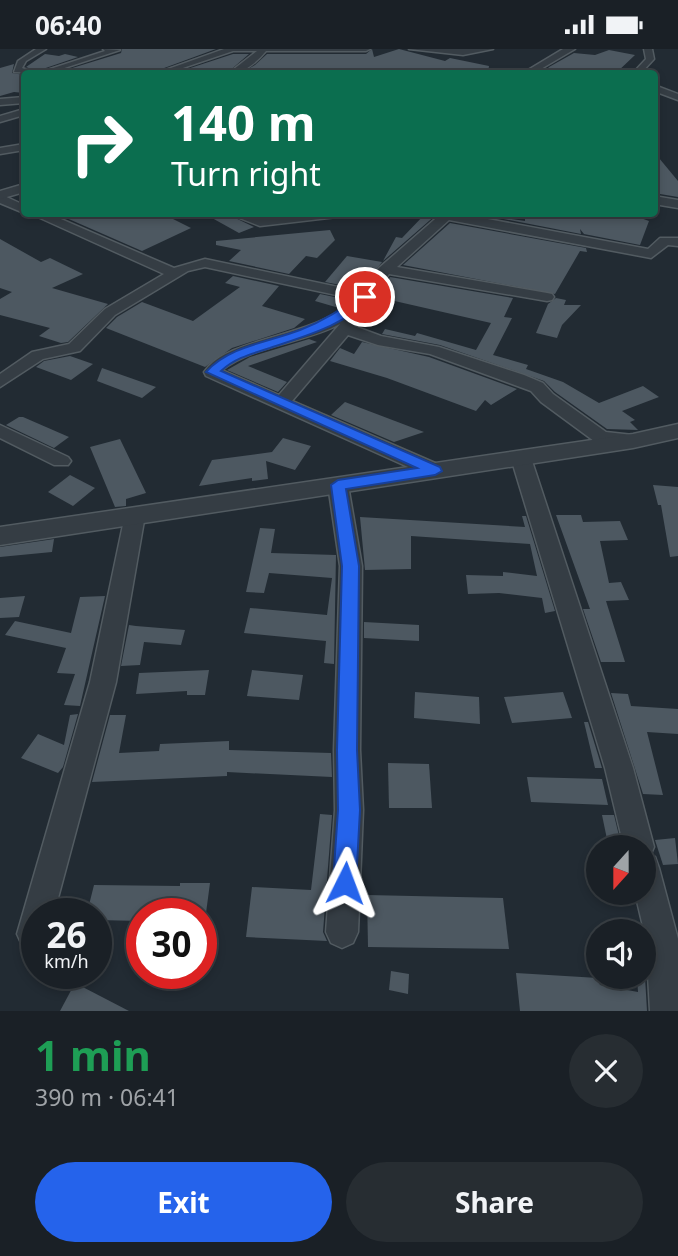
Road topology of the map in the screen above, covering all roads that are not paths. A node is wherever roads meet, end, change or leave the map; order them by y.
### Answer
1 (42, 49) edge
2 (107, 49) edge
3 (232, 49) edge
4 (366, 49) edge
5 (413, 49) edge
6 (489, 49) edge
7 (570, 49) edge
8 (648, 49) edge
9 (263, 50) edge
10 (10, 59) dead end
11 (20, 60) junction
12 (52, 70) edge
13 (170, 70) edge
14 (238, 70) edge
15 (533, 70) edge
16 (640, 70) edge
17 (21, 71) edge
18 (658, 90) edge
19 (678, 97) edge
20 (21, 100) edge
21 (0, 102) edge
22 (21, 113) edge
23 (0, 119) edge
24 (21, 148) edge
25 (0, 151) edge
26 (21, 189) edge
27 (0, 197) edge
28 (658, 201) edge
29 (678, 204) edge
30 (21, 208) edge
31 (44, 217) edge
32 (245, 217) edge
33 (303, 217) edge
34 (446, 217) edge
35 (458, 217) edge
36 (678, 243) edge
37 (386, 269) junction
38 (174, 273) junction
39 (547, 297) dead end
40 (342, 332) junction
41 (0, 382) edge
42 (282, 403) junction
43 (678, 431) edge
44 (0, 432) edge
45 (633, 441) junction
46 (521, 458) junction
47 (61, 461) dead end
48 (435, 471) junction
49 (338, 485) junction
50 (135, 515) junction
51 (0, 536) edge
52 (636, 835) edge
53 (43, 898) edge
54 (653, 905) edge
55 (342, 932) dead end
56 (667, 1011) edge

1 - 11 street
2 - 12 street
3 - 9 street
3 - 13 street
4 - 9 street
5 - 6 street
7 - 15 street
8 - 16 street
9 - 14 street
10 - 11 street
11 - 17 street
18 - 19 street
20 - 21 street
22 - 23 street
24 - 25 street
26 - 27 street
27 - 30 street
28 - 29 street
31 - 38 street
32 - 33 street
34 - 37 street
35 - 36 street
37 - 39 street
37 - 40 street
38 - 41 street
38 - 42 street
40 - 42 street
40 - 45 street
42 - 48 street
43 - 45 street
44 - 47 street
45 - 46 street
46 - 48 street
46 - 52 street
48 - 49 street
49 - 50 street
49 - 55 street
50 - 51 street
50 - 53 street
54 - 56 street

